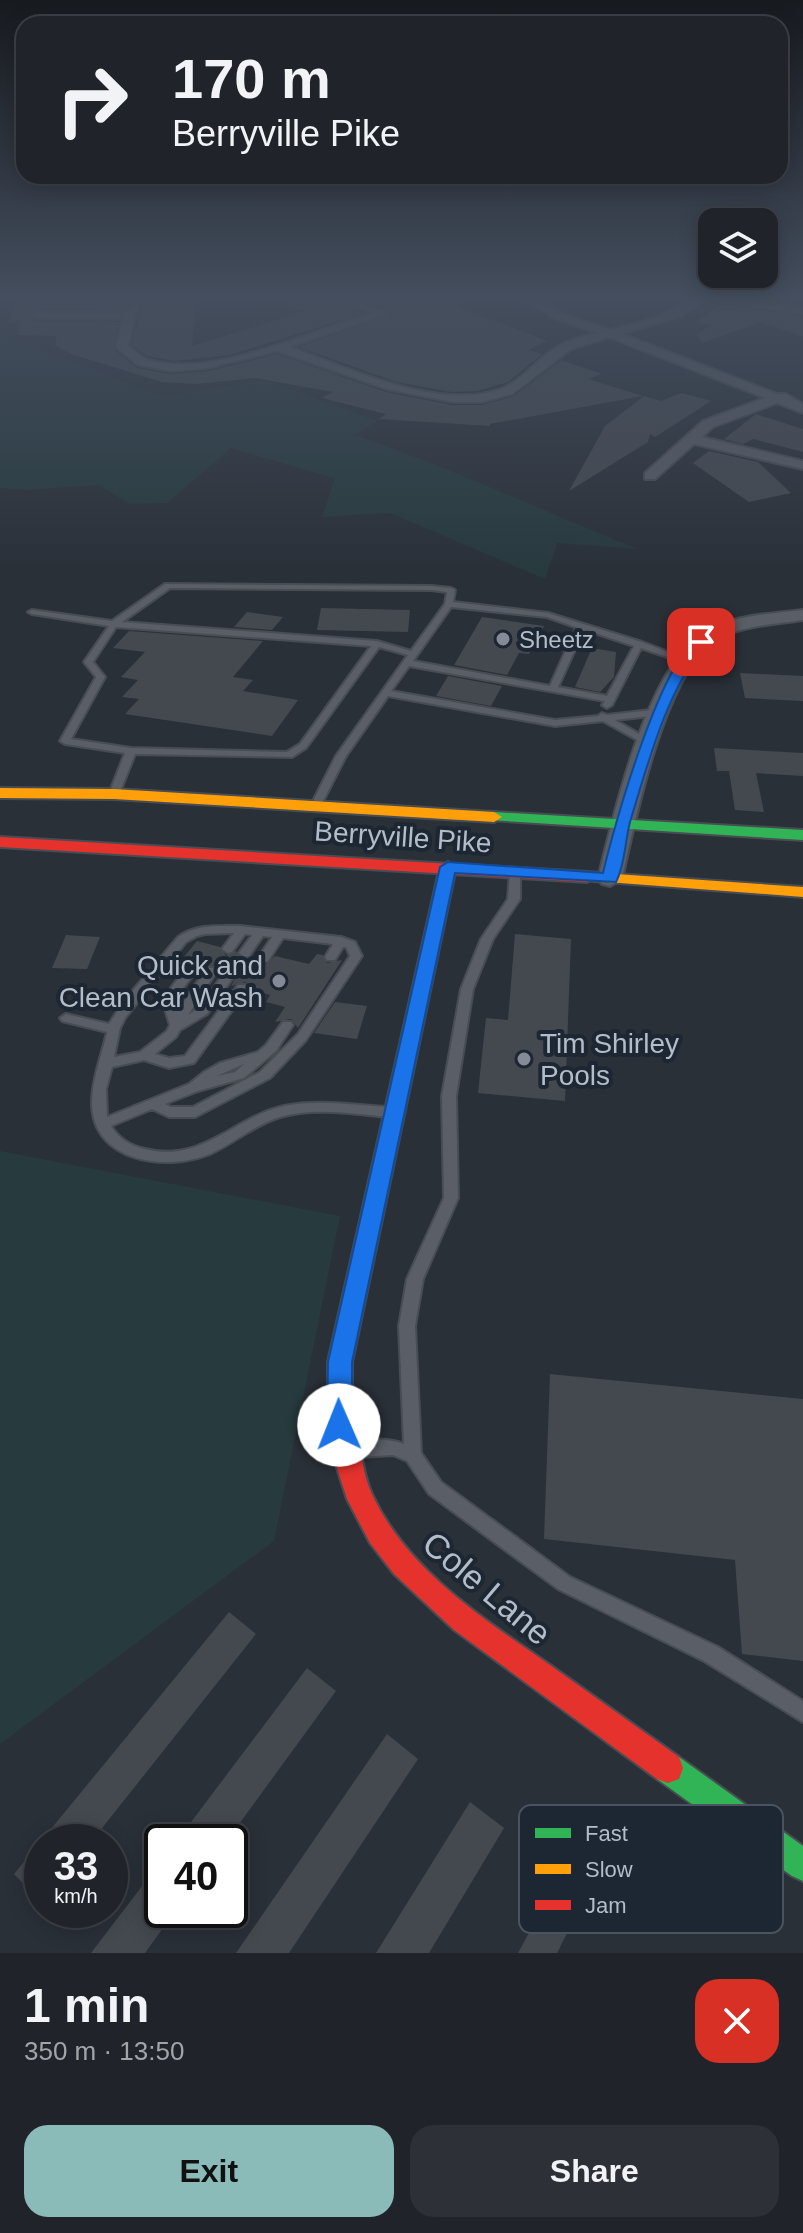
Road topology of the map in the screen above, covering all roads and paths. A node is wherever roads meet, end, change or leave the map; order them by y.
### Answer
1 (406, 388) edge
2 (510, 388) edge
3 (751, 388) edge
4 (803, 390) edge
5 (776, 398) junction
6 (803, 409) edge
7 (691, 439) junction
8 (803, 465) edge
9 (650, 476) dead end
10 (449, 604) junction
11 (32, 612) dead end
12 (803, 615) edge
13 (114, 624) junction
14 (587, 627) junction
15 (377, 644) junction
16 (639, 644) junction
17 (410, 658) junction
18 (685, 660) junction
19 (553, 689) junction
20 (385, 693) junction
21 (610, 699) junction
22 (660, 712) junction
23 (602, 716) junction
24 (650, 744) junction
25 (131, 751) junction
26 (0, 793) edge
27 (114, 794) junction
28 (316, 805) junction
29 (622, 824) junction
30 (803, 835) edge
31 (0, 842) edge
32 (448, 867) junction
33 (515, 872) junction
34 (610, 879) junction
35 (803, 892) edge
36 (221, 931) junction
37 (240, 933) junction
38 (258, 934) junction
39 (279, 935) junction
40 (341, 941) junction
41 (210, 944) dead end
42 (228, 949) dead end
43 (245, 953) dead end
44 (331, 957) dead end
45 (264, 958) dead end
46 (193, 967) dead end
47 (211, 971) dead end
48 (228, 976) dead end
49 (242, 988) dead end
50 (66, 1018) dead end
51 (287, 1025) dead end
52 (177, 1027) junction
53 (113, 1029) junction
54 (144, 1056) junction
55 (106, 1063) junction
56 (154, 1104) junction
57 (393, 1112) junction
58 (102, 1124) junction
59 (342, 1450) junction
60 (413, 1455) junction
61 (803, 1712) edge
62 (721, 1805) edge
63 (783, 1850) edge
64 (803, 1865) edge

1 - 2 street
3 - 5 street
4 - 5 street
5 - 6 street
5 - 7 street
7 - 8 street
7 - 9 street
10 - 13 lane
10 - 14 lane
10 - 17 lane
11 - 13 lane
12 - 18 street
13 - 15 lane
13 - 25 lane
14 - 16 lane
14 - 19 lane
15 - 17 lane
15 - 25 lane
16 - 18 lane
16 - 21 lane
17 - 19 lane
17 - 20 lane
18 - 22 street
19 - 21 lane
20 - 23 lane
20 - 28 lane
21 - 23 lane
22 - 23 lane
22 - 24 street
23 - 24 lane
24 - 29 street
25 - 27 lane
26 - 27 main road, Berryville Pike
27 - 28 main road, Berryville Pike
28 - 29 main road, Berryville Pike
29 - 30 main road, Berryville Pike
29 - 34 street
31 - 32 main road, Berryville Pike
32 - 33 main road, Berryville Pike
32 - 57 main road, Cole Lane
33 - 34 main road, Berryville Pike
33 - 60 lane
34 - 35 main road, Berryville Pike
36 - 37 lane
36 - 41 lane
36 - 53 lane
37 - 38 lane
37 - 42 lane
38 - 39 lane
38 - 43 lane
39 - 40 lane
39 - 45 lane
40 - 44 lane
40 - 56 lane
46 - 52 lane
47 - 52 lane
48 - 52 lane
49 - 54 lane
50 - 53 lane
51 - 56 lane
52 - 54 lane
53 - 55 lane
54 - 55 lane
55 - 58 lane
56 - 58 lane
57 - 58 lane
57 - 59 main road, Cole Lane
59 - 60 lane
59 - 62 main road, Cole Lane
60 - 61 lane
63 - 64 main road, Cole Lane

